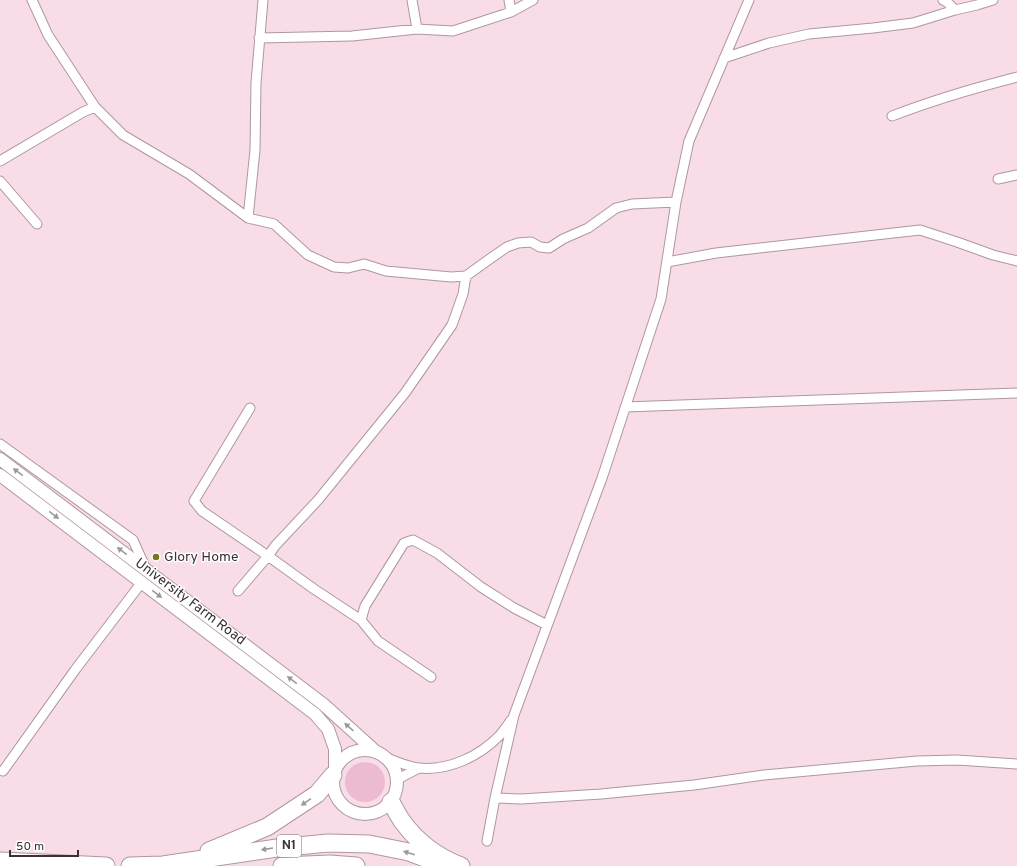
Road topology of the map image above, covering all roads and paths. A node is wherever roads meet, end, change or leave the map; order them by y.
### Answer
1 (32, 0) edge
2 (262, 0) edge
3 (412, 0) edge
4 (509, 0) edge
5 (533, 0) edge
6 (749, 0) edge
7 (943, 0) edge
8 (993, 0) edge
9 (955, 10) junction
10 (511, 12) junction
11 (417, 29) junction
12 (259, 38) junction
13 (724, 58) junction
14 (1017, 77) edge
15 (95, 107) junction
16 (892, 116) dead end
17 (0, 161) edge
18 (1017, 175) edge
19 (998, 179) dead end
20 (0, 181) edge
21 (676, 202) junction
22 (248, 218) junction
23 (37, 224) dead end
24 (1017, 261) edge
25 (667, 262) junction
26 (466, 276) junction
27 (1017, 392) edge
28 (625, 407) junction
29 (250, 408) dead end
30 (0, 444) edge
31 (0, 459) edge
32 (0, 475) edge
33 (268, 556) junction
34 (146, 569) junction
35 (142, 582) junction
36 (238, 591) dead end
37 (361, 620) junction
38 (547, 625) junction
39 (431, 677) dead end
40 (514, 715) junction
41 (375, 751) junction
42 (389, 759) junction
43 (1017, 764) edge
44 (419, 768) junction
45 (3, 771) dead end
46 (334, 772) junction
47 (398, 779) junction
48 (495, 798) junction
49 (390, 802) junction
50 (487, 841) dead end
51 (4, 860) edge
52 (163, 865) edge
53 (106, 866) edge
54 (130, 866) edge
55 (282, 866) edge
56 (356, 866) edge
57 (446, 866) edge
58 (461, 866) edge

1 - 15 street
2 - 12 street
3 - 11 street
4 - 10 street
5 - 10 street
6 - 13 street
7 - 9 street
8 - 9 street
9 - 13 street
10 - 11 street
11 - 12 street
12 - 22 street
13 - 21 street
14 - 16 street
15 - 17 street
15 - 22 street
18 - 19 street
20 - 23 street
21 - 25 street
21 - 26 street
22 - 26 street
24 - 25 street
25 - 28 street
26 - 33 street
27 - 28 street
28 - 38 street
29 - 33 street
30 - 34 street
34 -> 31 street, University Farm Road
32 -> 35 street, University Farm Road
33 - 36 street
33 - 37 street
41 -> 34 street, University Farm Road
35 - 45 street
35 -> 46 street, University Farm Road
37 - 38 street
37 - 39 street
38 - 40 street
40 - 44 street
40 - 48 street
41 - 42 street
41 - 46 street
42 - 44 street
42 - 47 street
43 - 48 street
44 - 47 street
46 - 49 street
46 -> 52 highway
47 - 49 street
48 - 50 street
49 - 58 highway
51 - 53 highway
52 - 54 highway, N1
57 -> 52 highway, N1
55 - 56 highway, N1

